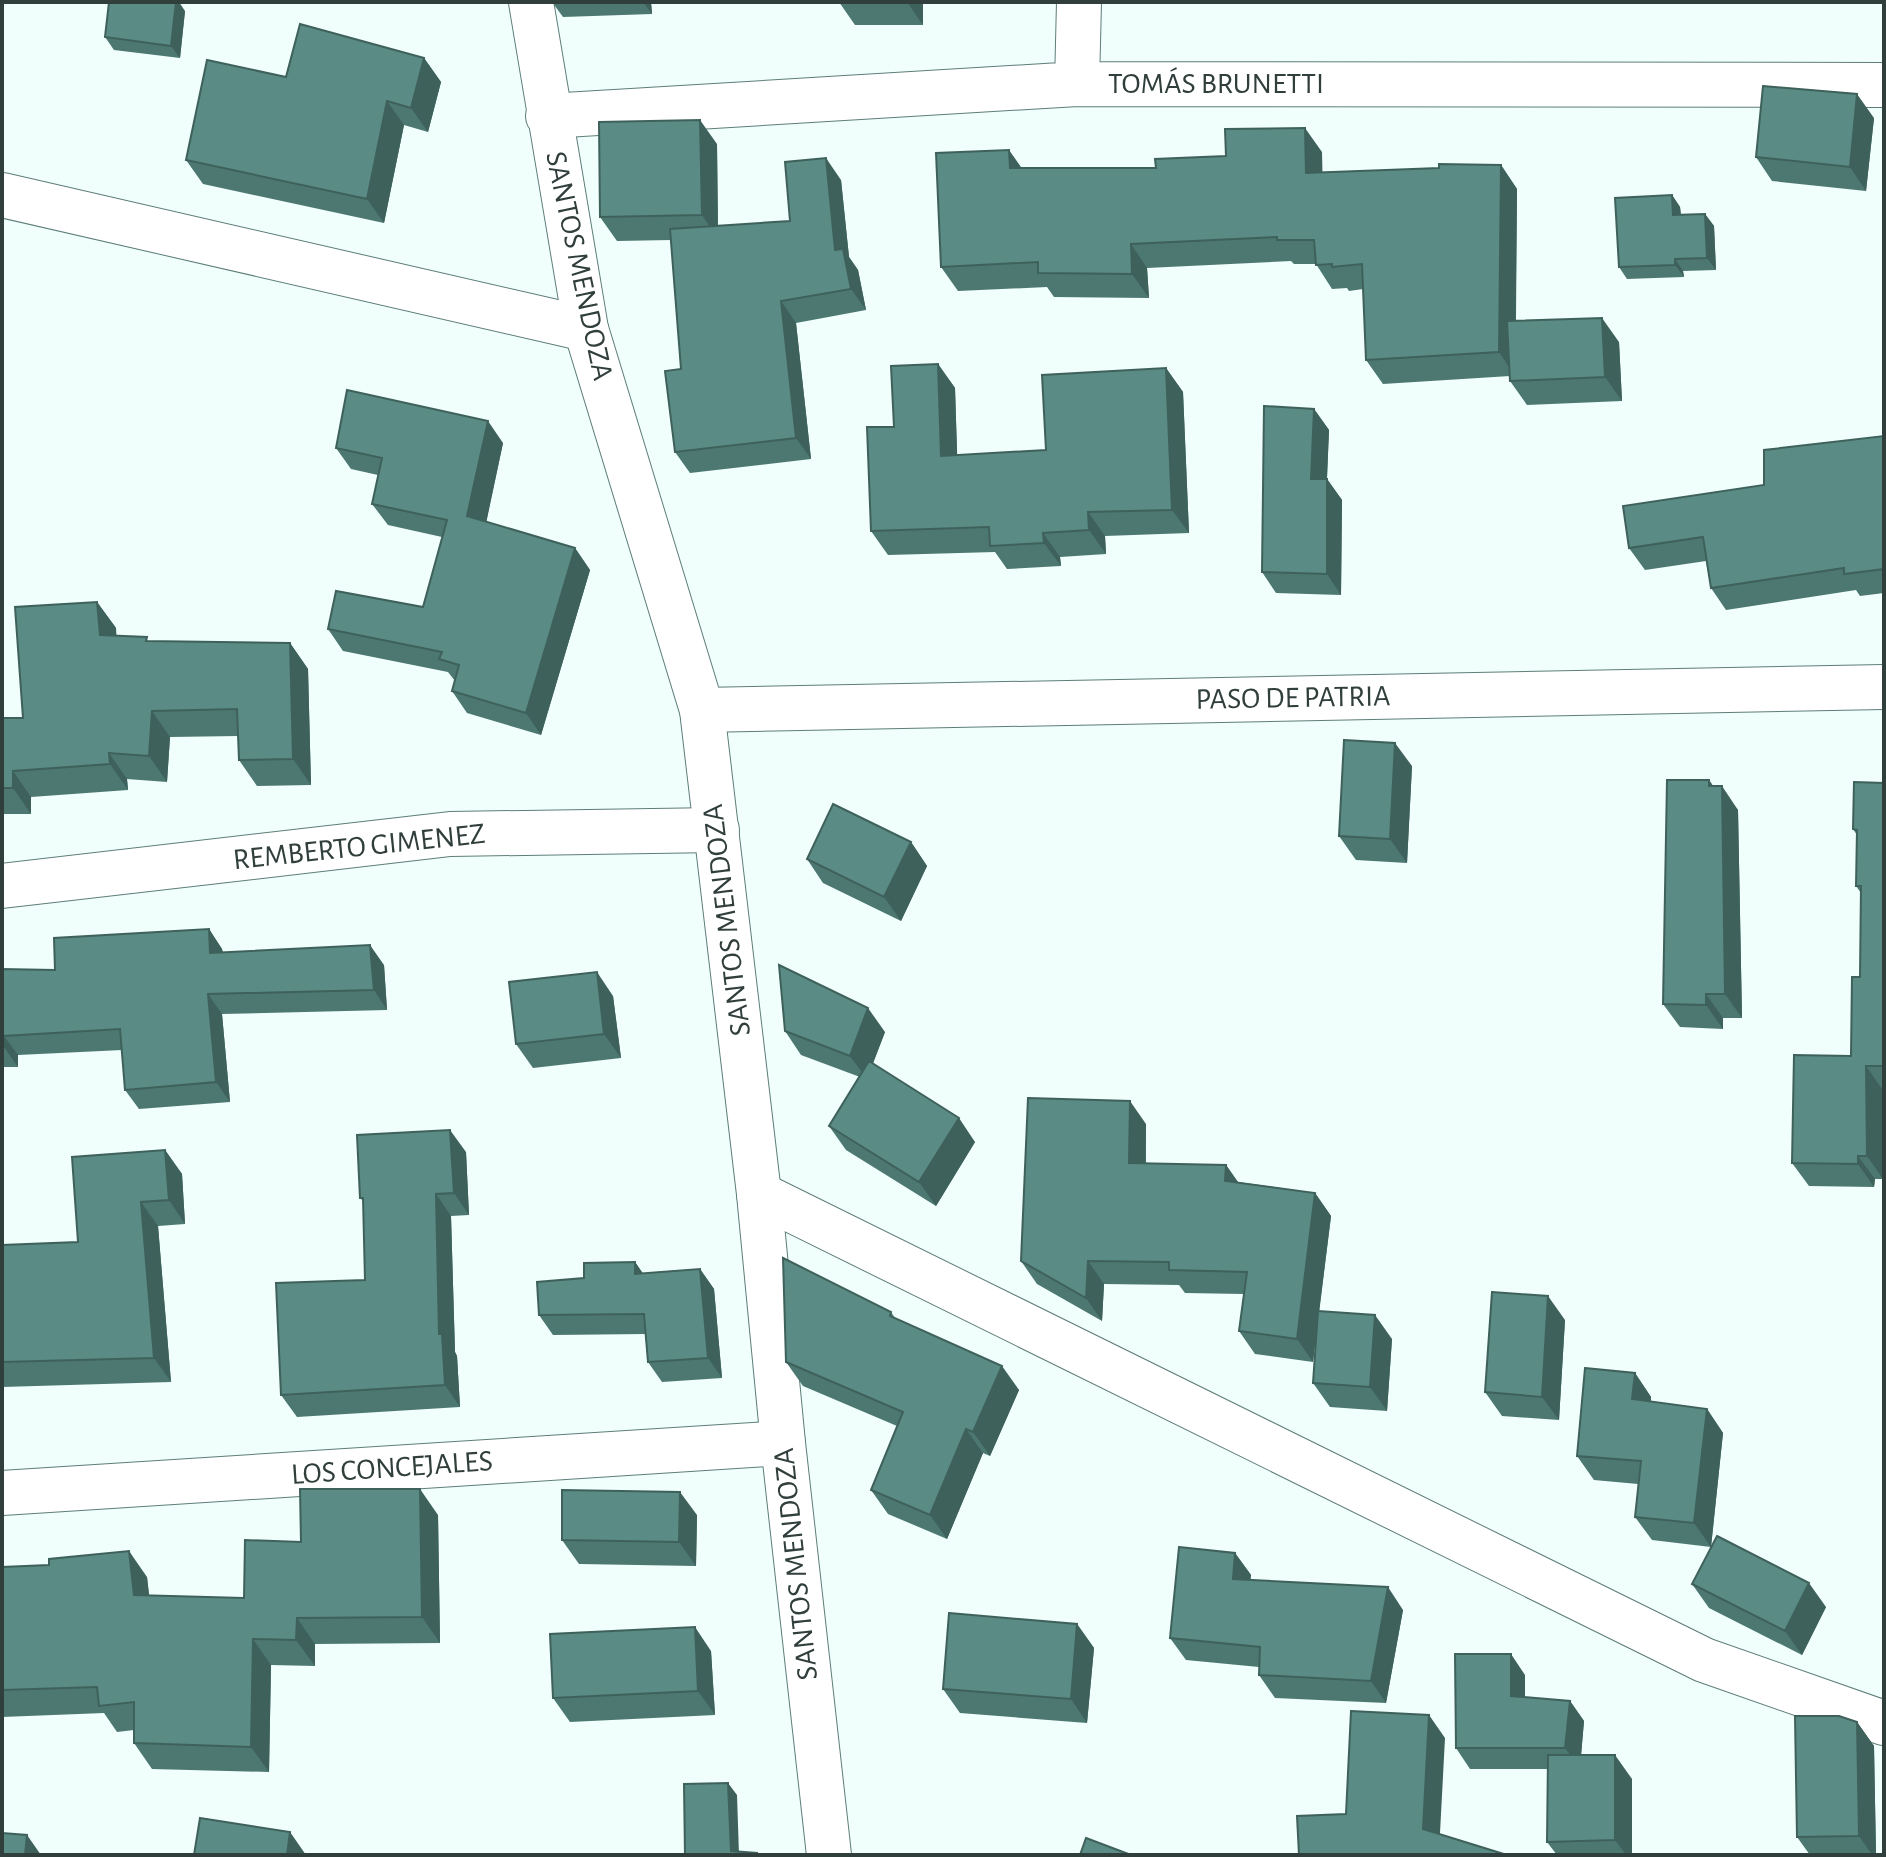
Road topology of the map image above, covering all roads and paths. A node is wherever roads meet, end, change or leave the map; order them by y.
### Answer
1 (531, 2) edge
2 (1079, 2) edge
3 (1077, 84) junction
4 (1884, 85) edge
5 (548, 116) junction
6 (2, 195) edge
7 (586, 329) junction
8 (1884, 687) edge
9 (702, 710) junction
10 (717, 830) junction
11 (2, 886) edge
12 (759, 1194) junction
13 (783, 1443) junction
14 (2, 1493) edge
15 (1884, 1723) edge
16 (829, 1855) edge

1 - 5 street, SANTOS MENDOZA
2 - 3 street
3 - 4 street, TOMÁS BRUNETTI
3 - 5 street, TOMÁS BRUNETTI
5 - 7 street, SANTOS MENDOZA
6 - 7 street
7 - 9 street, SANTOS MENDOZA
8 - 9 street, PASO DE PATRIA
9 - 10 street, SANTOS MENDOZA
10 - 11 street, REMBERTO GIMENEZ
10 - 12 street, SANTOS MENDOZA
12 - 13 street, SANTOS MENDOZA
12 - 15 street
13 - 14 street, LOS CONCEJALES
13 - 16 street, SANTOS MENDOZA

